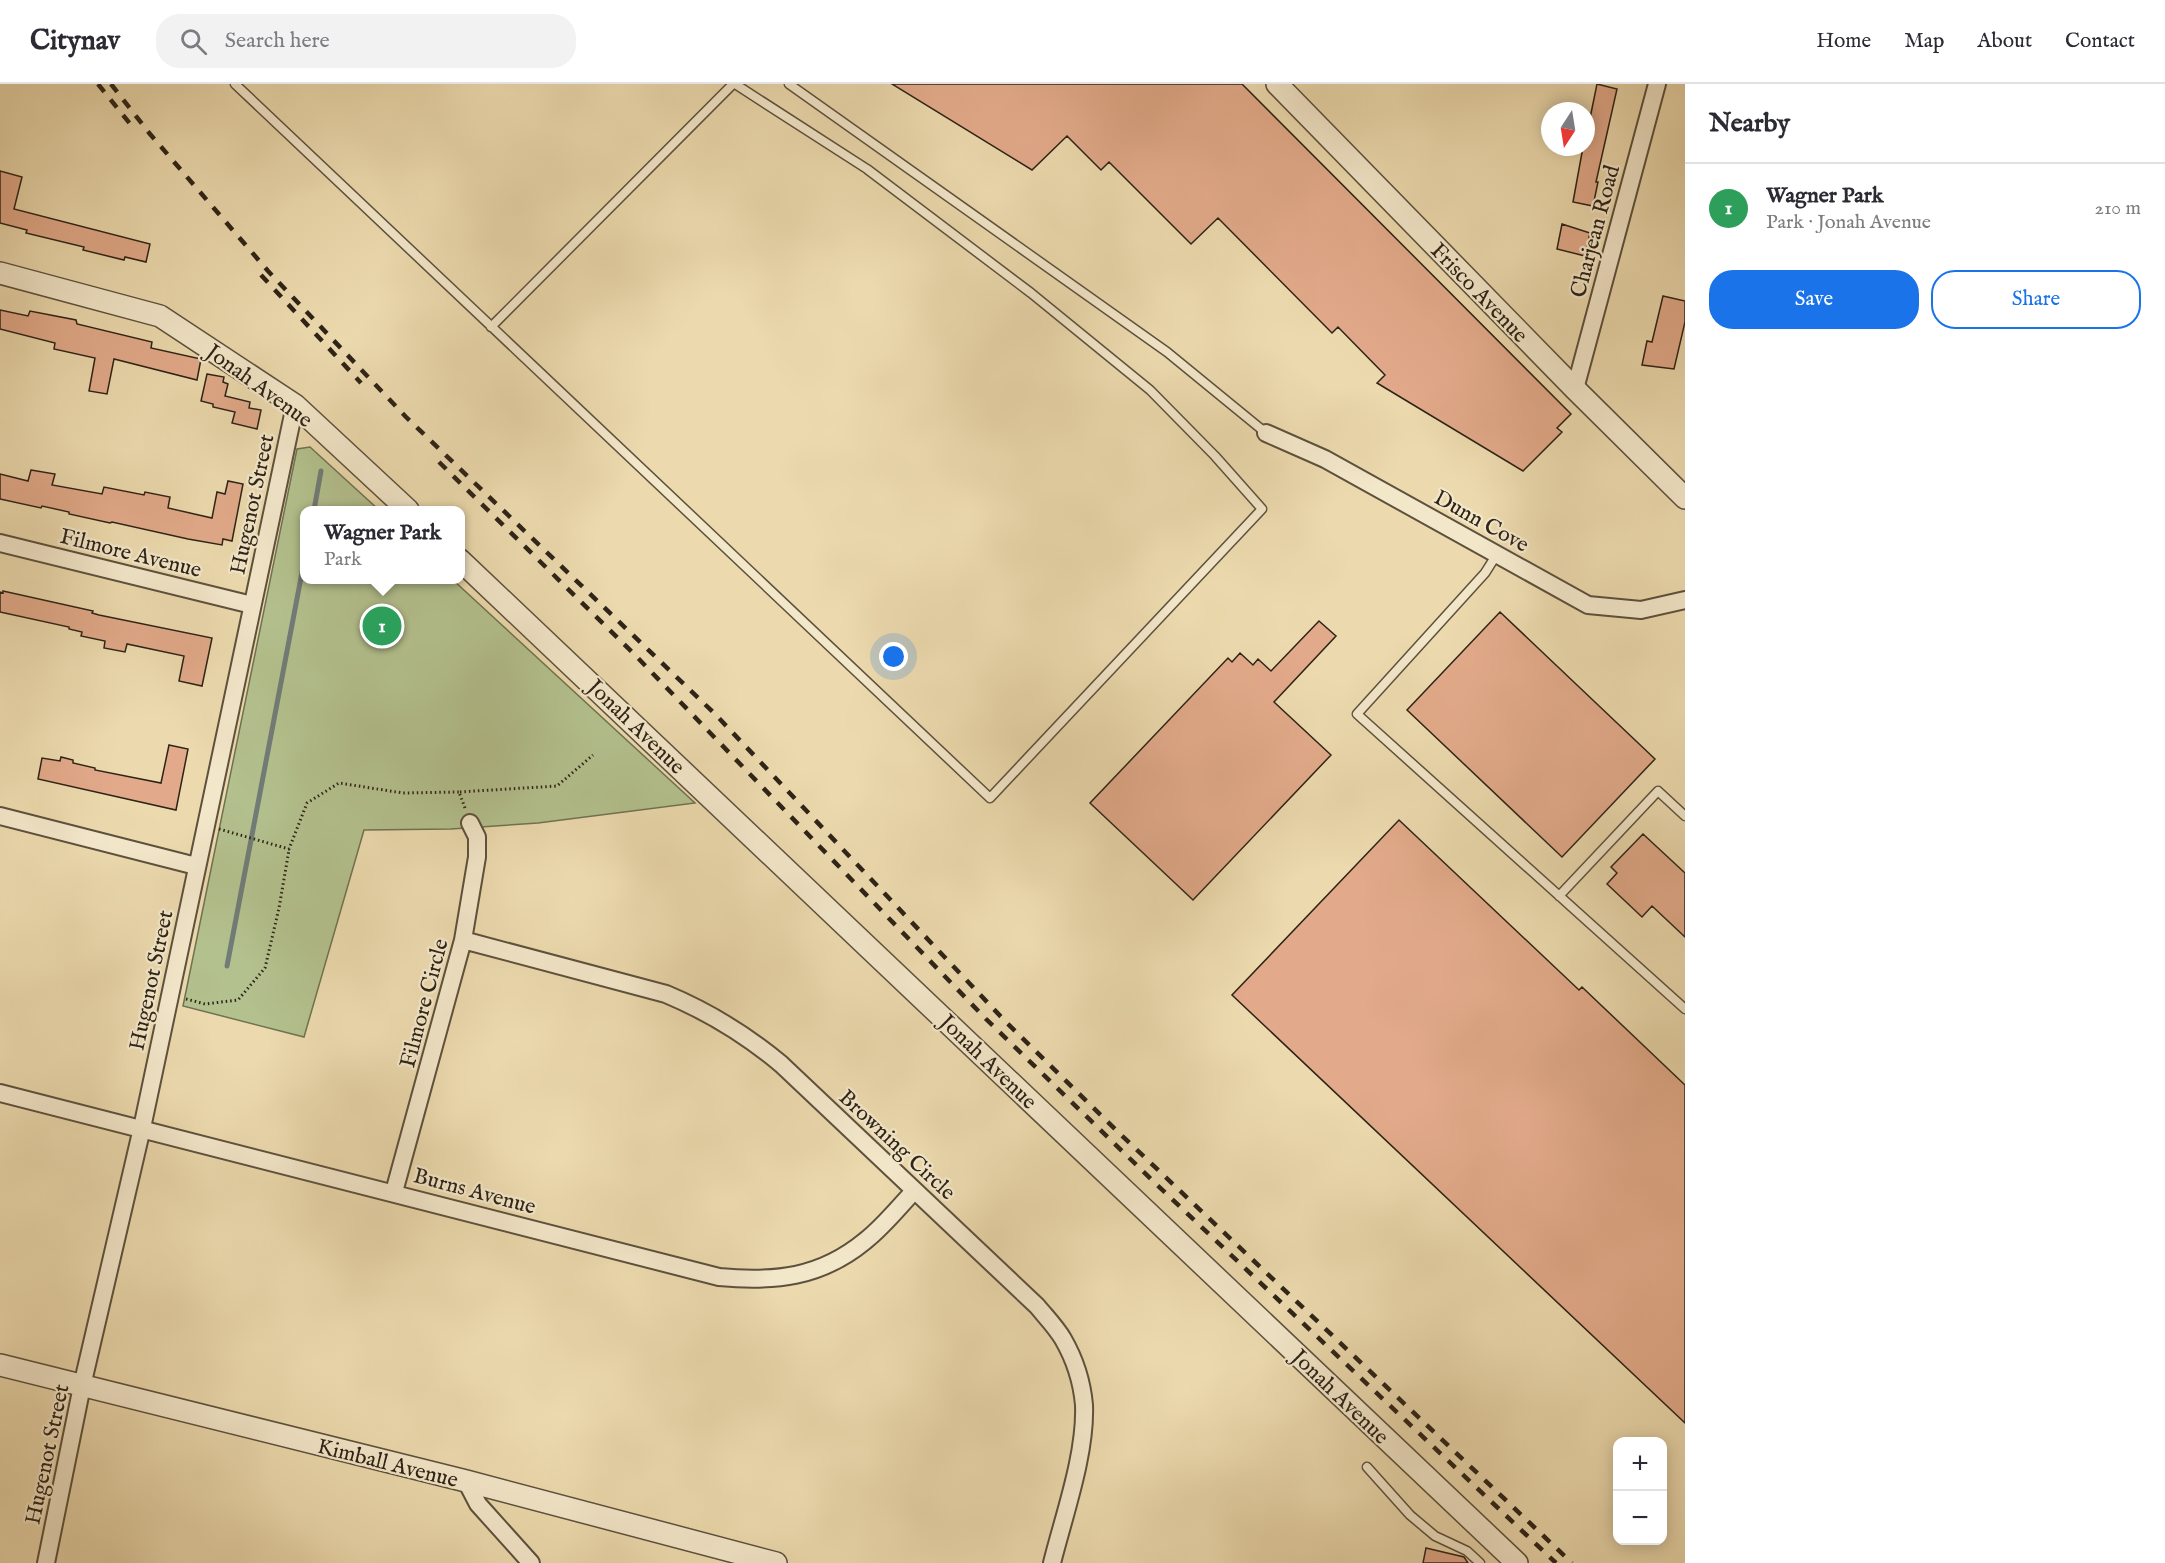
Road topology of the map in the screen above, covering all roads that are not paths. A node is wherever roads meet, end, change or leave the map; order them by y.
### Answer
1 (235, 84) edge
2 (734, 84) edge
3 (789, 84) edge
4 (1277, 84) edge
5 (1657, 84) edge
6 (0, 273) edge
7 (491, 327) junction
8 (1575, 389) junction
9 (295, 405) junction
10 (1266, 433) joint
11 (1685, 498) edge
12 (404, 506) edge
13 (0, 543) edge
14 (1497, 554) junction
15 (465, 565) edge
16 (1685, 600) edge
17 (252, 605) junction
18 (0, 816) edge
19 (1685, 816) edge
20 (470, 823) road end
21 (196, 866) junction
22 (1559, 896) junction
23 (463, 940) junction
24 (1685, 1009) edge
25 (0, 1093) edge
26 (142, 1128) junction
27 (914, 1191) junction
28 (394, 1192) junction
29 (0, 1365) edge
30 (82, 1386) junction
31 (1367, 1467) dead end
32 (466, 1481) junction
33 (46, 1563) edge
34 (531, 1563) edge
35 (776, 1563) edge
36 (1052, 1563) edge
37 (1480, 1563) edge
38 (1517, 1563) edge

1 - 7 lane
2 - 7 lane
2 - 7 lane
3 - 10 lane
4 - 8 street, Frisco Avenue
5 - 8 street, Charjean Road
6 - 9 street, Jonah Avenue
8 - 11 street, Frisco Avenue
9 - 12 street, Jonah Avenue
9 - 17 street, Hugenot Street
10 - 14 street, Dunn Cove
13 - 17 street, Filmore Avenue
14 - 16 street, Dunn Cove
14 - 22 lane
15 - 38 street, Jonah Avenue
17 - 21 street, Hugenot Street
18 - 21 street
19 - 22 lane
20 - 23 street, Filmore Circle
21 - 26 street, Hugenot Street
22 - 24 lane
23 - 27 street, Browning Circle
23 - 28 street, Filmore Circle
25 - 26 street, Burns Avenue
26 - 28 street, Burns Avenue
26 - 30 street, Hugenot Street
27 - 28 street, Burns Avenue
27 - 36 street, Browning Circle
29 - 30 street, Kimball Avenue
30 - 32 street, Kimball Avenue
30 - 33 street, Hugenot Street
31 - 37 lane
32 - 34 street
32 - 35 street, Kimball Avenue

